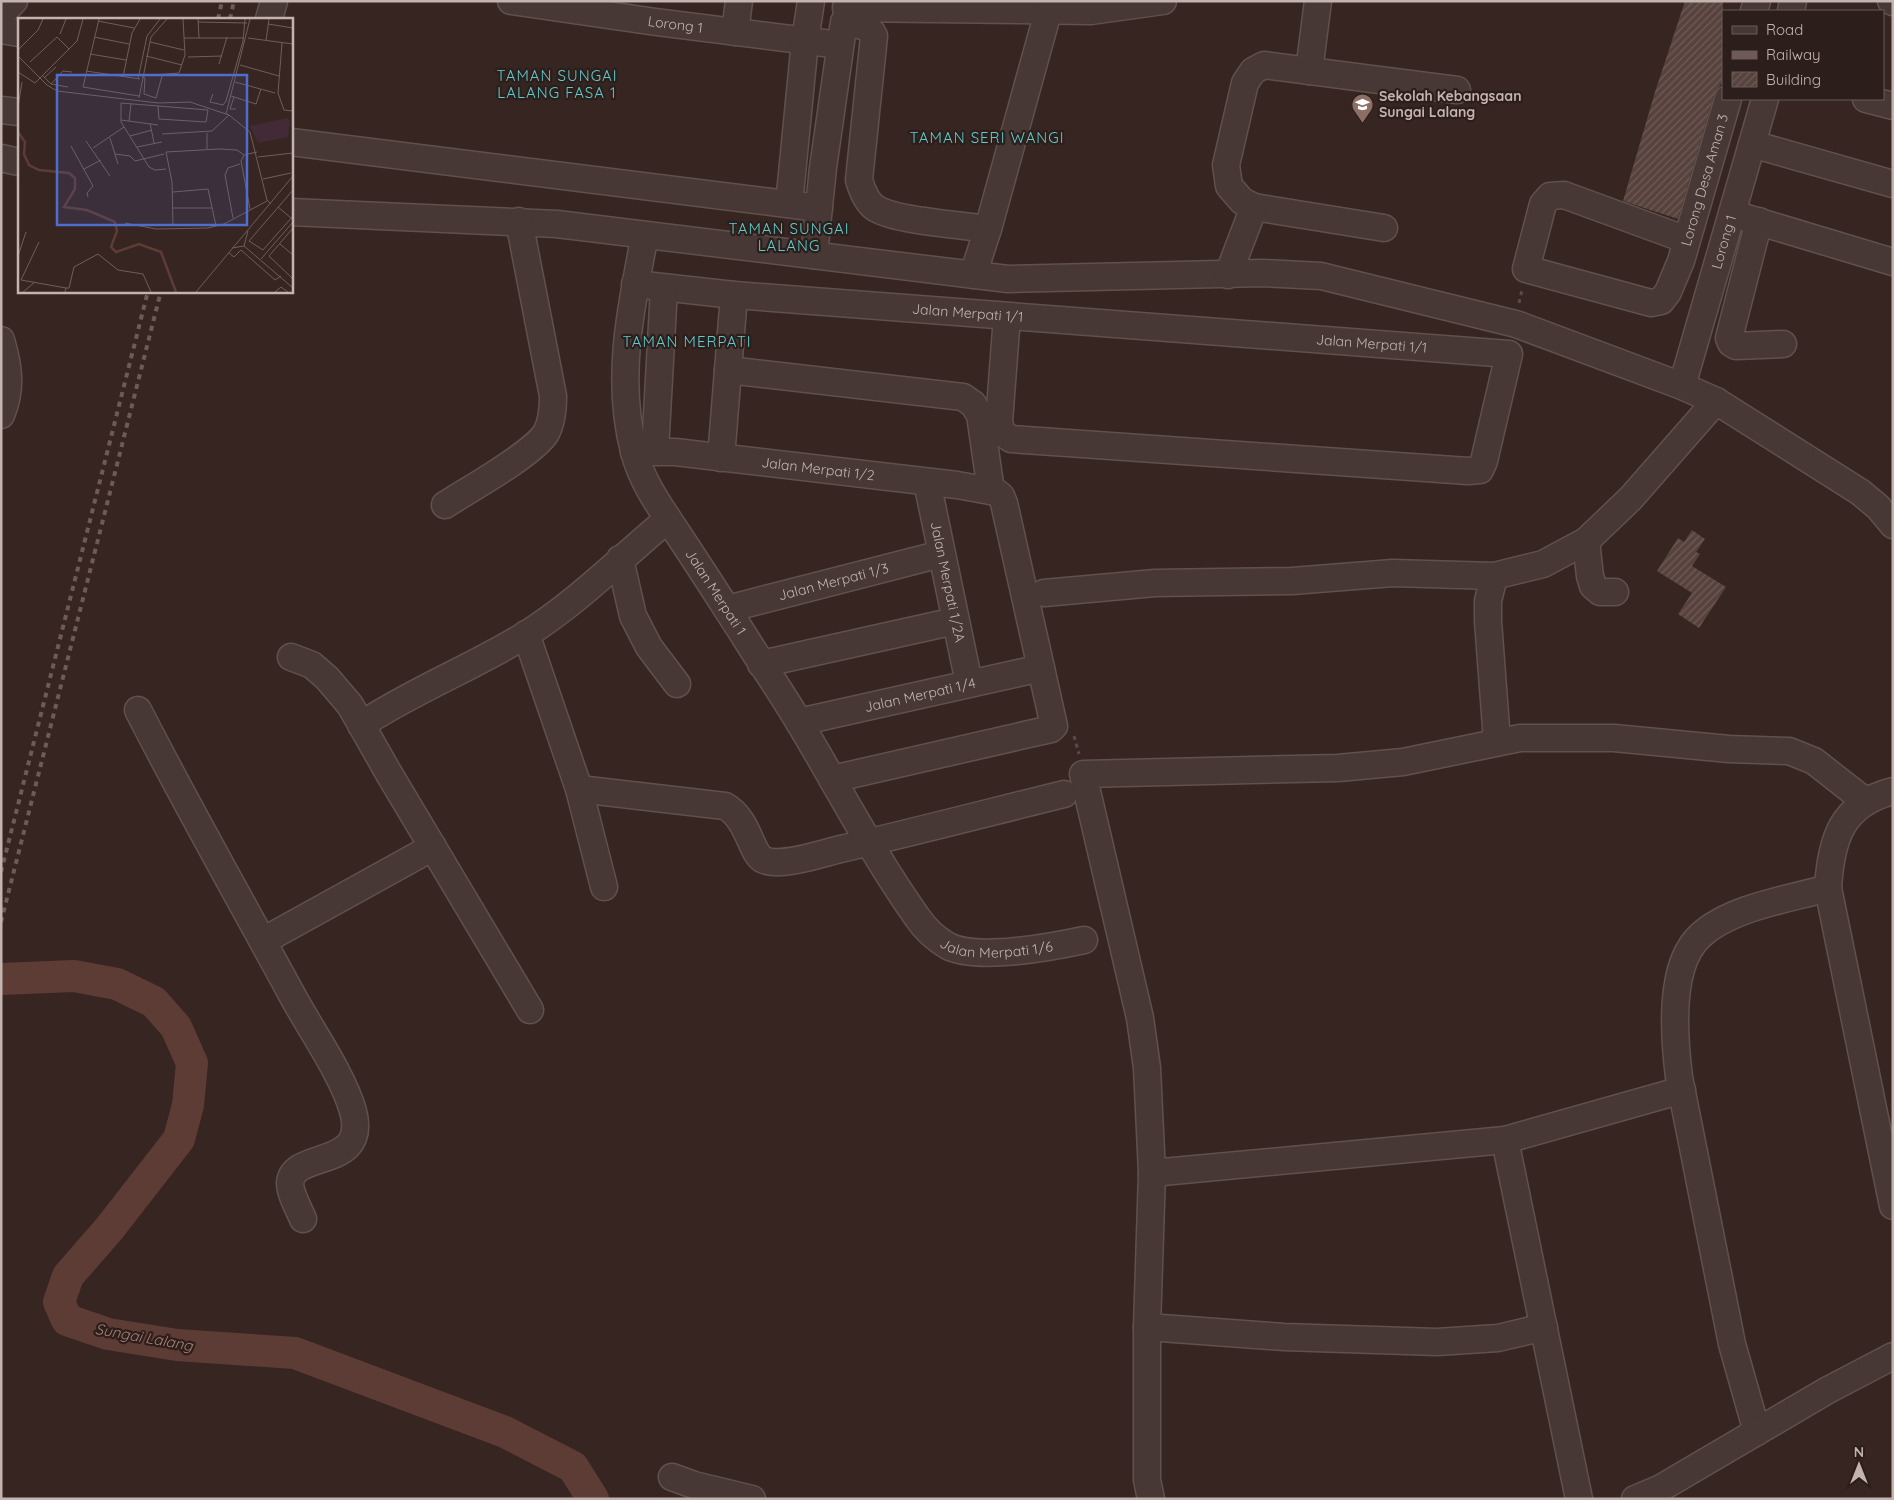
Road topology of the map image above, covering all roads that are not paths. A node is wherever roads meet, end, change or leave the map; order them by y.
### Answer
1 (14, 1) edge
2 (274, 1) edge
3 (511, 1) edge
4 (739, 1) edge
5 (812, 1) edge
6 (1163, 1) edge
7 (1318, 1) edge
8 (658, 12) edge
9 (1048, 12) junction
10 (1, 15) edge
11 (269, 18) edge
12 (844, 19) edge
13 (1, 30) edge
14 (735, 32) junction
15 (18, 33) edge
16 (805, 41) junction
17 (1309, 71) junction
18 (1457, 90) dead end
19 (1728, 100) edge
20 (1765, 100) edge
21 (1870, 100) edge
22 (1893, 106) edge
23 (1, 110) edge
24 (18, 112) edge
25 (292, 142) edge
26 (1752, 144) junction
27 (1, 158) edge
28 (18, 162) edge
29 (1893, 184) edge
30 (788, 204) junction
31 (1254, 207) junction
32 (819, 208) junction
33 (292, 212) edge
34 (1732, 213) junction
35 (519, 221) junction
36 (1759, 222) junction
37 (1384, 228) dead end
38 (988, 229) junction
39 (645, 234) junction
40 (1684, 251) junction
41 (814, 255) junction
42 (1893, 262) edge
43 (1715, 271) junction
44 (973, 275) junction
45 (1228, 275) junction
46 (635, 284) junction
47 (664, 288) junction
48 (734, 295) junction
49 (1007, 316) junction
50 (1516, 324) junction
51 (1, 340) edge
52 (1783, 344) dead end
53 (1509, 354) junction
54 (728, 370) junction
55 (1682, 386) junction
56 (1716, 401) junction
57 (1, 415) edge
58 (644, 451) junction
59 (721, 458) junction
60 (927, 482) junction
61 (999, 497) junction
62 (445, 505) dead end
63 (1888, 510) edge
64 (668, 519) junction
65 (1586, 541) junction
66 (941, 554) junction
67 (620, 559) junction
68 (1494, 576) junction
69 (1615, 592) dead end
70 (1044, 593) dead end
71 (727, 609) junction
72 (955, 620) junction
73 (526, 634) junction
74 (291, 657) dead end
75 (762, 664) junction
76 (1041, 668) junction
77 (969, 683) junction
78 (677, 684) dead end
79 (138, 710) dead end
80 (798, 722) junction
81 (362, 725) junction
82 (1497, 741) junction
83 (832, 779) junction
84 (579, 789) junction
85 (1893, 791) edge
86 (1064, 794) dead end
87 (1866, 801) junction
88 (868, 842) junction
89 (433, 847) junction
90 (604, 887) dead end
91 (1828, 888) junction
92 (919, 919) joint
93 (1084, 940) dead end
94 (263, 941) junction
95 (530, 1010) dead end
96 (1682, 1090) junction
97 (1505, 1140) junction
98 (1152, 1173) junction
99 (1893, 1206) edge
100 (303, 1219) dead end
101 (1147, 1327) junction
102 (1544, 1327) junction
103 (1893, 1356) edge
104 (1757, 1432) junction
105 (672, 1477) dead end
106 (752, 1499) edge
107 (1151, 1499) edge
108 (1579, 1499) edge
109 (1635, 1499) edge

1 - 10 street
2 - 11 street
3 - 8 street, Lorong 1
4 - 14 street
5 - 16 street
6 - 9 street
7 - 17 street
8 - 14 street, Lorong 1
9 - 12 street
9 - 38 street
12 - 16 street, Lorong 1
12 - 32 street
12 - 38 street
13 - 15 street
14 - 16 street, Lorong 1
16 - 30 street
17 - 18 street
17 - 31 street
19 - 40 street, Lorong Desa Aman 3
20 - 26 street, Lorong 1
21 - 22 street
23 - 24 street
25 - 30 street
26 - 29 street
26 - 34 street, Lorong 1
27 - 28 street
30 - 32 street
31 - 37 street
31 - 45 street
32 - 41 street
33 - 35 street
34 - 36 street
34 - 43 street, Lorong 1
35 - 39 street
35 - 62 street
36 - 42 street
36 - 52 street
38 - 44 street
39 - 41 street
39 - 46 street, Jalan Merpati 1
40 - 40 street, Lorong Desa Aman 3
40 - 43 street
41 - 44 street
43 - 55 street, Lorong 1
44 - 45 street
45 - 50 street
46 - 47 street, Jalan Merpati 1/1
46 - 58 street, Jalan Merpati 1
47 - 48 street, Jalan Merpati 1/1
47 - 58 street
48 - 49 street, Jalan Merpati 1/1
48 - 54 street
49 - 53 street, Jalan Merpati 1/1
49 - 53 street
50 - 53 street
50 - 55 street
51 - 57 street
54 - 59 street
54 - 61 street
55 - 56 street
56 - 63 street
56 - 65 street
58 - 59 street, Jalan Merpati 1/2
58 - 64 street, Jalan Merpati 1
59 - 60 street, Jalan Merpati 1/2
60 - 61 street, Jalan Merpati 1/2
60 - 66 street, Jalan Merpati 1/2A
61 - 76 street
64 - 67 street
64 - 71 street, Jalan Merpati 1
65 - 68 street
65 - 69 street
66 - 71 street, Jalan Merpati 1/3
66 - 72 street, Jalan Merpati 1/2A
67 - 73 street
67 - 78 street
68 - 70 street
68 - 82 street
71 - 75 street, Jalan Merpati 1
72 - 75 street
72 - 77 street, Jalan Merpati 1/2A
73 - 81 street
73 - 84 street
74 - 81 street
75 - 80 street, Jalan Merpati 1
76 - 77 street, Jalan Merpati 1/4
76 - 83 street
77 - 80 street, Jalan Merpati 1/4
79 - 94 street
80 - 83 street, Jalan Merpati 1
81 - 89 street
82 - 87 street
82 - 98 street
83 - 88 street, Jalan Merpati 1
84 - 88 street
84 - 90 street
85 - 87 street
86 - 88 street
87 - 91 street
88 - 92 street, Jalan Merpati 1
89 - 94 street
89 - 95 street
91 - 96 street
91 - 99 street
92 - 93 street, Jalan Merpati 1/6
94 - 100 street
96 - 97 street
96 - 104 street
97 - 98 street
97 - 102 street
98 - 101 street
101 - 102 street
101 - 107 street
102 - 108 street
103 - 104 street
104 - 109 street
105 - 106 street

